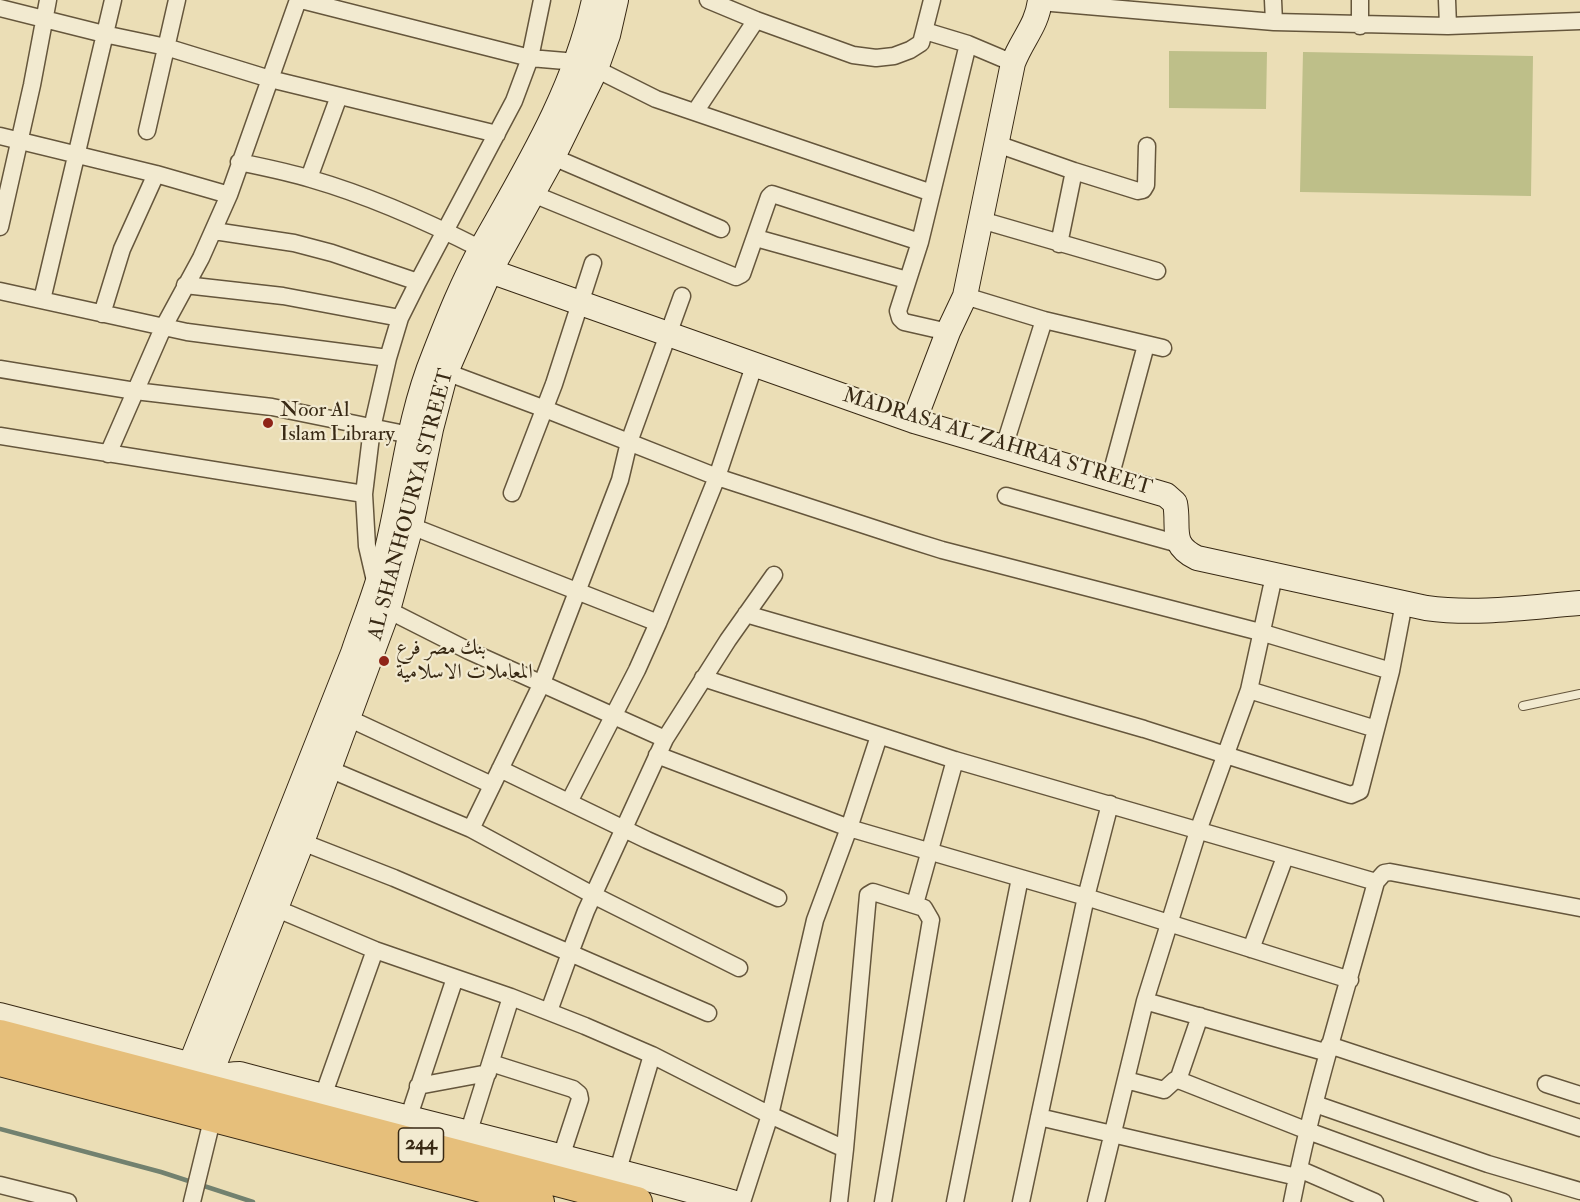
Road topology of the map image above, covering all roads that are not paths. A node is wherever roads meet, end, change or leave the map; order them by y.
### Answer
1 (48, 0) edge
2 (112, 0) edge
3 (177, 0) edge
4 (300, 0) edge
5 (542, 0) edge
6 (594, 0) edge
7 (616, 0) edge
8 (708, 0) edge
9 (932, 0) edge
10 (1273, 0) edge
11 (1360, 0) edge
12 (1447, 0) edge
13 (1040, 1) edge
14 (1182, 7) edge
15 (0, 8) edge
16 (45, 20) junction
17 (756, 20) junction
18 (1580, 21) edge
19 (1274, 22) junction
20 (1360, 26) junction
21 (1448, 26) junction
22 (925, 30) junction
23 (104, 34) junction
24 (968, 44) junction
25 (165, 48) junction
26 (530, 58) junction
27 (1014, 63) junction
28 (586, 66) junction
29 (270, 79) junction
30 (339, 96) junction
31 (695, 112) junction
32 (147, 131) dead end
33 (497, 134) junction
34 (0, 136) edge
35 (19, 141) junction
36 (997, 144) junction
37 (1147, 146) dead end
38 (77, 154) junction
39 (553, 157) junction
40 (239, 162) junction
41 (1074, 171) junction
42 (156, 174) junction
43 (309, 178) junction
44 (932, 193) junction
45 (533, 194) junction
46 (229, 195) junction
47 (981, 220) junction
48 (0, 226) edge
49 (721, 229) dead end
50 (214, 231) junction
51 (446, 231) junction
52 (756, 238) junction
53 (920, 242) junction
54 (1059, 244) junction
55 (481, 249) junction
56 (593, 263) dead end
57 (490, 271) junction
58 (1157, 272) dead end
59 (907, 280) junction
60 (418, 282) junction
61 (185, 285) junction
62 (0, 291) edge
63 (682, 296) dead end
64 (965, 296) junction
65 (42, 300) junction
66 (580, 303) junction
67 (102, 314) junction
68 (400, 318) junction
69 (1044, 320) junction
70 (163, 328) junction
71 (948, 332) junction
72 (667, 335) junction
73 (1146, 345) junction
74 (1163, 348) dead end
75 (387, 358) junction
76 (754, 366) junction
77 (0, 369) edge
78 (446, 372) junction
79 (135, 391) junction
80 (544, 409) junction
81 (914, 421) junction
82 (372, 428) junction
83 (410, 435) junction
84 (0, 436) edge
85 (629, 442) junction
86 (1004, 447) junction
87 (108, 454) junction
88 (717, 477) junction
89 (1110, 478) junction
90 (512, 493) dead end
91 (364, 494) junction
92 (1006, 496) dead end
93 (411, 526) junction
94 (1179, 544) junction
95 (774, 575) dead end
96 (1274, 576) junction
97 (376, 587) junction
98 (578, 592) junction
99 (1404, 603) junction
100 (1580, 603) edge
101 (388, 610) junction
102 (746, 614) junction
103 (658, 623) junction
104 (1260, 632) junction
105 (1391, 670) junction
106 (703, 678) junction
107 (542, 683) junction
108 (1249, 690) junction
109 (1580, 694) edge
110 (1523, 706) dead end
111 (613, 714) junction
112 (348, 718) junction
113 (1376, 729) junction
114 (879, 736) junction
115 (665, 739) junction
116 (657, 755) junction
117 (1225, 755) junction
118 (955, 760) junction
119 (329, 769) junction
120 (500, 769) junction
121 (492, 785) junction
122 (569, 802) junction
123 (1110, 804) junction
124 (849, 828) junction
125 (471, 829) junction
126 (625, 830) junction
127 (1197, 831) junction
128 (302, 842) junction
129 (931, 851) junction
130 (1285, 857) junction
131 (1020, 878) junction
132 (1376, 882) junction
133 (593, 895) junction
134 (1086, 897) junction
135 (778, 898) dead end
136 (915, 904) junction
137 (275, 908) junction
138 (1580, 908) edge
139 (1170, 923) junction
140 (1251, 949) junction
141 (375, 950) junction
142 (570, 953) junction
143 (739, 968) dead end
144 (455, 978) junction
145 (1350, 980) junction
146 (511, 998) junction
147 (1145, 1001) junction
148 (549, 1011) junction
149 (708, 1013) dead end
150 (0, 1015) edge
151 (1200, 1016) junction
152 (0, 1035) edge
153 (1328, 1049) junction
154 (652, 1055) junction
155 (0, 1061) edge
156 (490, 1068) junction
157 (1126, 1080) junction
158 (1179, 1080) junction
159 (1546, 1084) dead end
160 (418, 1086) junction
161 (202, 1094) junction
162 (1580, 1095) edge
163 (322, 1096) junction
164 (1315, 1104) junction
165 (770, 1115) junction
166 (1039, 1117) junction
167 (408, 1119) junction
168 (1580, 1128) edge
169 (1308, 1131) junction
170 (468, 1134) junction
171 (1113, 1136) junction
172 (298, 1138) junction
173 (845, 1149) junction
174 (561, 1157) junction
175 (618, 1170) junction
176 (1298, 1173) junction
177 (0, 1185) edge
178 (1580, 1191) edge
179 (192, 1201) edge
180 (69, 1202) edge
181 (538, 1202) edge
182 (637, 1202) edge
183 (732, 1202) edge
184 (742, 1202) edge
185 (839, 1202) edge
186 (883, 1202) edge
187 (955, 1202) edge
188 (1021, 1202) edge
189 (1096, 1202) edge
190 (1292, 1202) edge
191 (1375, 1202) edge
192 (1503, 1202) edge

1 - 16 street
2 - 23 street
3 - 25 street
4 - 26 street
4 - 29 street
5 - 26 street
6 - 28 street, AL SHANHOURYA STREET
7 - 28 street, AL SHANHOURYA STREET
8 - 17 street
9 - 22 street
10 - 19 street
11 - 20 street
12 - 21 street
13 - 14 street
13 - 27 street
14 - 19 street
15 - 16 street
16 - 23 street
16 - 35 street
17 - 22 street
17 - 31 street
18 - 21 street
19 - 20 street
20 - 21 street
22 - 24 street
23 - 25 street
23 - 38 street
24 - 27 street
24 - 44 street
25 - 29 street
25 - 32 street
26 - 28 street
26 - 33 street
27 - 36 street
28 - 31 street
28 - 39 street, AL SHANHOURYA STREET
28 - 55 street, AL SHANHOURYA STREET
29 - 30 street
29 - 40 street
30 - 33 street
30 - 43 street
31 - 44 street
33 - 51 street
34 - 35 street
35 - 38 street
35 - 48 street
36 - 41 street
36 - 47 street
37 - 41 street
38 - 42 street
38 - 65 street
39 - 45 street, AL SHANHOURYA STREET
39 - 49 street
40 - 43 street
40 - 46 street
41 - 54 street
42 - 46 street
42 - 67 street
43 - 51 street
44 - 53 street
45 - 52 street
45 - 57 street, AL SHANHOURYA STREET
46 - 50 street
47 - 54 street
47 - 64 street
50 - 60 street
50 - 61 street
51 - 55 street
51 - 60 street
52 - 53 street
52 - 59 street
53 - 59 street
54 - 58 street
55 - 83 street, AL SHANHOURYA STREET
56 - 66 street
57 - 66 street, MADRASA AL ZAHRAA STREET
57 - 78 street, AL SHANHOURYA STREET
59 - 71 street
60 - 68 street
61 - 68 street
61 - 70 street
62 - 65 street
63 - 72 street
64 - 69 street
64 - 71 street
65 - 67 street
66 - 72 street, MADRASA AL ZAHRAA STREET
66 - 80 street
67 - 70 street
68 - 75 street
69 - 73 street
69 - 86 street
70 - 75 street
70 - 79 street
71 - 81 street
72 - 76 street, MADRASA AL ZAHRAA STREET
72 - 85 street
73 - 74 street
73 - 89 street
75 - 82 street
76 - 81 street, MADRASA AL ZAHRAA STREET
76 - 88 street
77 - 79 street
78 - 80 street
78 - 93 street, AL SHANHOURYA STREET
79 - 82 street
79 - 87 street
80 - 85 street
80 - 90 street
81 - 86 street, MADRASA AL ZAHRAA STREET
82 - 83 street
82 - 91 street
83 - 97 street, AL SHANHOURYA STREET
84 - 87 street
85 - 88 street
85 - 98 street
86 - 89 street, MADRASA AL ZAHRAA STREET
87 - 91 street
88 - 103 street
88 - 104 street
89 - 94 street, MADRASA AL ZAHRAA STREET
91 - 97 street
92 - 94 street
93 - 98 street
93 - 101 street, AL SHANHOURYA STREET
94 - 96 street
95 - 102 street
96 - 99 street
96 - 104 street
97 - 161 street, AL SHANHOURYA STREET
98 - 103 street
98 - 107 street
99 - 100 street
99 - 105 street
101 - 107 street
101 - 112 street, AL SHANHOURYA STREET
102 - 106 street
102 - 117 street
103 - 111 street
104 - 105 street
104 - 108 street
105 - 113 street
106 - 114 street
106 - 115 street
107 - 111 street
107 - 120 street
108 - 113 street
108 - 117 street
109 - 110 lane
111 - 115 street
111 - 122 street
112 - 119 street, AL SHANHOURYA STREET
112 - 121 street
113 - 117 street
114 - 118 street
114 - 124 street
115 - 116 street
116 - 124 street
116 - 126 street
117 - 127 street
118 - 123 street
118 - 129 street
119 - 125 street
119 - 128 street, AL SHANHOURYA STREET
120 - 121 street
120 - 122 street
121 - 125 street
122 - 126 street
123 - 127 street
123 - 134 street
124 - 129 street
124 - 165 street
125 - 133 street
126 - 133 street
126 - 135 street
127 - 130 street
127 - 139 street
128 - 137 street, AL SHANHOURYA STREET
128 - 142 street
129 - 131 street
129 - 136 street
130 - 132 street
130 - 140 street
131 - 134 street
131 - 187 street
132 - 138 street
132 - 145 street
133 - 142 street
133 - 143 street
134 - 139 street
134 - 166 street
136 - 173 street
136 - 186 street
137 - 141 street
137 - 161 street, AL SHANHOURYA STREET
139 - 140 street
139 - 147 street
140 - 145 street
141 - 144 street
141 - 163 street
142 - 148 street
142 - 149 street
144 - 146 street
144 - 160 street
145 - 153 street
146 - 148 street
146 - 156 street
147 - 151 street
147 - 157 street
148 - 154 street
150 - 161 street
151 - 153 street
151 - 158 street
152 - 161 highway, 244
153 - 164 street
153 - 168 street
154 - 165 street
154 - 175 street
155 - 161 highway, 244
156 - 160 street
156 - 170 street
156 - 174 street
157 - 158 street
157 - 171 street
158 - 169 street
159 - 162 street
160 - 167 street
161 - 163 street
161 - 172 highway, 244
161 - 172 highway
161 - 179 street
161 - 182 highway, 244
163 - 167 street
164 - 169 street
164 - 178 street
165 - 173 street
165 - 184 street
166 - 171 street
166 - 188 street
167 - 170 street
169 - 176 street
169 - 192 street
170 - 174 street
171 - 176 street
171 - 189 street
172 - 181 highway, 244
173 - 185 street
174 - 175 street
175 - 183 street
176 - 190 street
176 - 191 street
177 - 180 street

